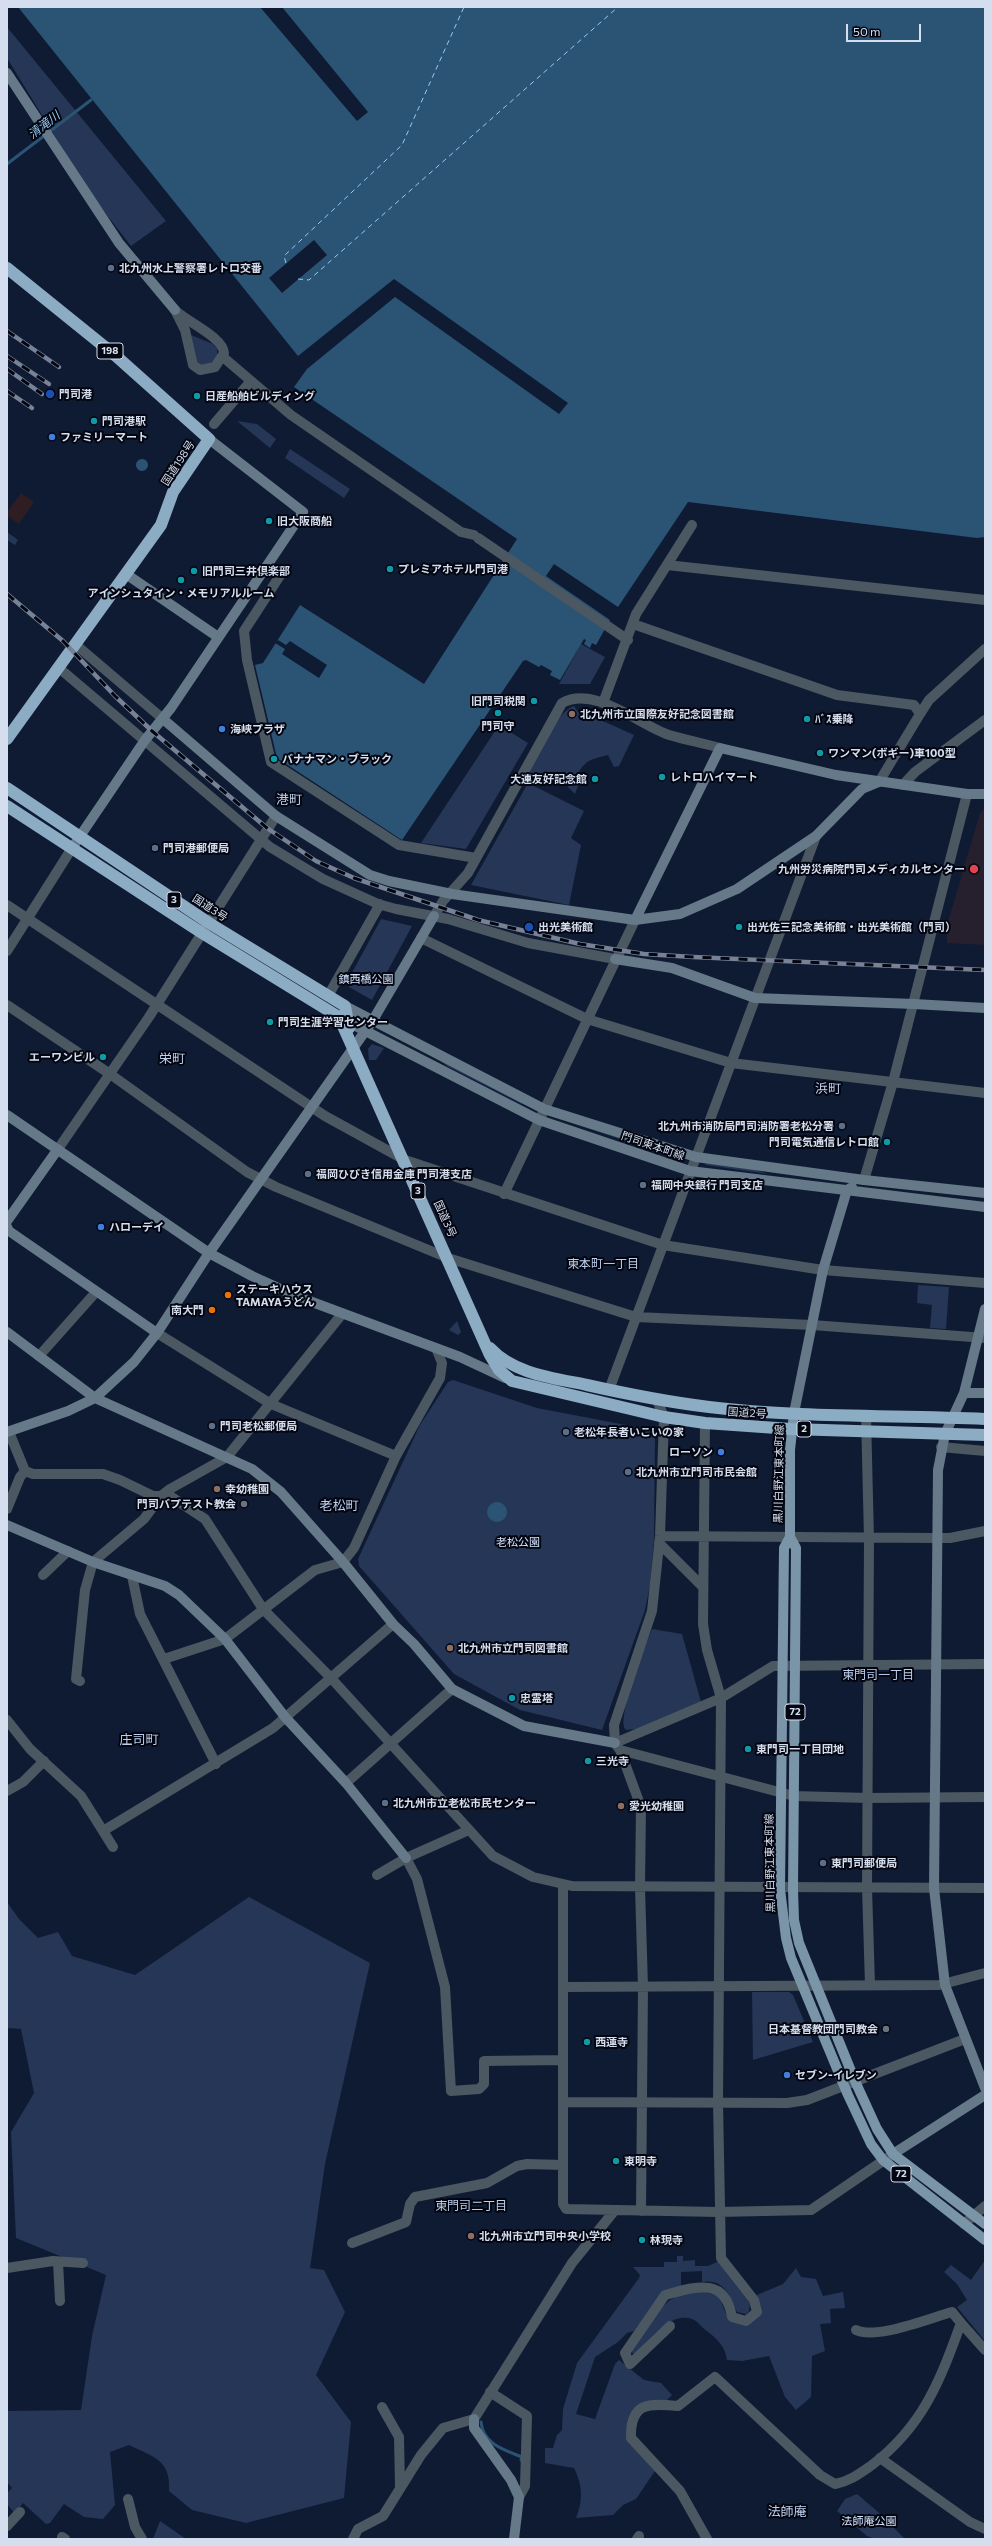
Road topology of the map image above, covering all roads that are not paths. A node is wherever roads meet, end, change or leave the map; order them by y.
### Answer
1 (7, 73) edge
2 (7, 268) edge
3 (175, 310) junction
4 (223, 357) junction
5 (250, 382) junction
6 (214, 424) dead end
7 (209, 439) junction
8 (692, 525) dead end
9 (667, 565) junction
10 (126, 574) junction
11 (281, 574) dead end
12 (985, 600) edge
13 (633, 624) junction
14 (218, 637) junction
15 (628, 640) junction
16 (75, 644) junction
17 (985, 649) edge
18 (59, 668) junction
19 (603, 703) junction
20 (920, 714) junction
21 (163, 718) junction
22 (985, 720) edge
23 (985, 729) edge
24 (974, 730) junction
25 (7, 739) edge
26 (145, 740) junction
27 (720, 748) junction
28 (879, 782) junction
29 (903, 785) junction
30 (7, 788) edge
31 (967, 794) junction
32 (985, 794) edge
33 (7, 806) edge
34 (276, 816) junction
35 (816, 836) junction
36 (79, 837) junction
37 (262, 839) junction
38 (72, 848) junction
39 (476, 858) junction
40 (452, 894) junction
41 (380, 904) junction
42 (7, 905) edge
43 (29, 915) junction
44 (434, 916) junction
45 (635, 920) junction
46 (209, 923) junction
47 (202, 933) junction
48 (421, 938) junction
49 (7, 951) edge
50 (615, 959) junction
51 (328, 996) junction
52 (755, 998) junction
53 (160, 1000) junction
54 (914, 1004) junction
55 (7, 1005) edge
56 (345, 1006) junction
57 (985, 1008) edge
58 (587, 1019) junction
59 (344, 1020) junction
60 (373, 1020) junction
61 (366, 1031) junction
62 (353, 1049) junction
63 (731, 1063) junction
64 (110, 1074) junction
65 (893, 1082) junction
66 (985, 1094) edge
67 (312, 1107) junction
68 (544, 1109) junction
69 (7, 1115) edge
70 (539, 1120) junction
71 (58, 1149) junction
72 (696, 1156) junction
73 (405, 1160) junction
74 (690, 1171) junction
75 (262, 1179) junction
76 (864, 1180) junction
77 (847, 1190) junction
78 (985, 1192) edge
79 (504, 1194) junction
80 (985, 1207) edge
81 (7, 1221) edge
82 (7, 1227) edge
83 (663, 1245) junction
84 (209, 1253) junction
85 (448, 1258) junction
86 (823, 1270) junction
87 (985, 1283) edge
88 (96, 1292) junction
89 (985, 1310) edge
90 (342, 1314) junction
91 (636, 1317) junction
92 (812, 1325) junction
93 (7, 1332) edge
94 (157, 1333) junction
95 (481, 1334) junction
96 (981, 1337) edge
97 (436, 1348) junction
98 (39, 1356) junction
99 (460, 1357) junction
100 (494, 1364) junction
101 (516, 1368) junction
102 (512, 1381) junction
103 (609, 1390) junction
104 (964, 1393) junction
105 (985, 1393) edge
106 (95, 1398) junction
107 (657, 1400) junction
108 (677, 1402) junction
109 (271, 1404) junction
110 (794, 1413) junction
111 (866, 1415) junction
112 (664, 1417) junction
113 (952, 1418) junction
114 (985, 1419) edge
115 (705, 1423) junction
116 (791, 1429) junction
117 (867, 1430) junction
118 (8, 1432) edge
119 (945, 1434) junction
120 (985, 1435) edge
121 (941, 1446) junction
122 (985, 1451) edge
123 (396, 1456) junction
124 (227, 1457) junction
125 (24, 1472) junction
126 (161, 1496) junction
127 (7, 1509) edge
128 (7, 1524) edge
129 (985, 1531) edge
130 (702, 1537) junction
131 (790, 1537) junction
132 (936, 1538) junction
133 (660, 1539) junction
134 (869, 1539) junction
135 (68, 1551) junction
136 (94, 1562) junction
137 (343, 1562) junction
138 (43, 1576) dead end
139 (132, 1576) junction
140 (702, 1586) junction
141 (263, 1608) junction
142 (393, 1624) junction
143 (225, 1639) junction
144 (164, 1659) junction
145 (795, 1664) junction
146 (985, 1664) edge
147 (782, 1665) junction
148 (935, 1665) junction
149 (868, 1666) junction
150 (331, 1678) junction
151 (80, 1681) dead end
152 (452, 1689) junction
153 (721, 1698) junction
154 (285, 1717) junction
155 (7, 1720) edge
156 (390, 1743) junction
157 (618, 1747) junction
158 (44, 1761) junction
159 (216, 1764) junction
160 (722, 1778) junction
161 (346, 1783) junction
162 (7, 1791) edge
163 (781, 1793) junction
164 (794, 1796) junction
165 (934, 1797) junction
166 (985, 1797) edge
167 (868, 1798) junction
168 (469, 1830) junction
169 (103, 1831) junction
170 (113, 1847) dead end
171 (406, 1858) junction
172 (377, 1875) dead end
173 (563, 1886) junction
174 (640, 1888) junction
175 (721, 1888) junction
176 (780, 1888) junction
177 (867, 1888) junction
178 (934, 1888) junction
179 (985, 1888) edge
180 (793, 1889) junction
181 (985, 1973) edge
182 (870, 1985) junction
183 (945, 1985) junction
184 (803, 1986) junction
185 (816, 1986) junction
186 (564, 1987) junction
187 (643, 1987) junction
188 (720, 1987) junction
189 (965, 2039) junction
190 (563, 2060) junction
191 (855, 2081) junction
192 (844, 2085) junction
193 (985, 2088) edge
194 (985, 2095) edge
195 (563, 2102) junction
196 (641, 2102) junction
197 (718, 2102) junction
198 (893, 2154) junction
199 (884, 2160) junction
200 (563, 2165) junction
201 (985, 2206) edge
202 (615, 2210) junction
203 (641, 2211) junction
204 (718, 2212) junction
205 (973, 2215) junction
206 (964, 2224) junction
207 (985, 2224) edge
208 (985, 2240) edge
209 (352, 2243) dead end
210 (58, 2262) junction
211 (83, 2263) dead end
212 (7, 2268) edge
213 (60, 2301) dead end
214 (961, 2323) junction
215 (670, 2326) dead end
216 (856, 2330) dead end
217 (985, 2350) edge
218 (490, 2392) junction
219 (382, 2407) dead end
220 (474, 2419) junction
221 (880, 2458) junction
222 (400, 2487) junction
223 (519, 2497) junction
224 (128, 2499) dead end
225 (20, 2512) dead end
226 (7, 2526) edge
227 (985, 2529) edge
228 (142, 2539) edge
229 (353, 2539) edge
230 (514, 2539) edge
231 (707, 2539) edge

1 - 3 street
2 - 7 highway, 国道198号 / 198
3 - 4 street
3 - 4 street
4 - 5 street
5 - 6 street
5 - 15 street
7 - 10 highway, 国道198号
7 - 14 street
8 - 9 street
9 - 12 street
9 - 13 street
10 - 14 street
10 - 16 highway, 国道198号
11 - 39 street
13 - 15 street
13 - 20 street
14 - 21 street
15 - 19 street
16 - 18 highway, 国道198号
16 - 21 street
17 - 20 street
18 - 25 highway, 国道198号
18 - 26 street
19 - 27 street
19 - 39 street
20 - 28 street
21 - 26 street
21 - 34 street
22 - 24 street
23 - 24 street
24 - 29 street
26 - 36 street
26 - 37 street
27 - 28 street
27 - 45 street
28 - 29 street
28 - 35 street
29 - 31 street
30 - 36 highway, 国道3号 / 3
31 - 32 street
31 - 54 street
33 - 38 highway, 3
34 - 37 street
34 - 40 street
35 - 45 street
35 - 52 street
36 - 38 street
36 - 46 highway, 国道3号 / 3
37 - 41 street
37 - 46 street
38 - 43 street
38 - 47 highway, 3
39 - 40 street
40 - 44 street
40 - 45 street
41 - 44 street
41 - 51 street
42 - 43 street
43 - 49 street
43 - 53 street
44 - 48 street
44 - 50 street
45 - 50 street
46 - 47 street
46 - 51 highway, 国道3号 / 3
47 - 53 street
47 - 59 highway, 3
48 - 58 street
48 - 60 street
50 - 52 street
50 - 58 street
51 - 56 highway, 国道3号 / 3
52 - 54 street
52 - 63 street
53 - 64 street
53 - 67 street
54 - 57 street
54 - 65 street
55 - 64 street
56 - 59 highway, 国道3号 / 3
56 - 60 street, 門司東本町線
58 - 63 street
58 - 68 street
59 - 61 street, 門司東本町線
59 - 62 highway, 国道3号 / 3
60 - 61 street
60 - 68 street, 門司東本町線
61 - 62 street
61 - 70 street, 門司東本町線
62 - 67 street
62 - 73 highway, 国道3号 / 3
63 - 65 street
63 - 72 street
64 - 71 street
64 - 75 street
65 - 66 street
65 - 76 street
67 - 73 street
67 - 75 street
68 - 70 street
68 - 72 street, 門司東本町線
69 - 71 street
70 - 74 street, 門司東本町線
70 - 79 street
71 - 81 street
71 - 84 street
72 - 74 street
72 - 76 street, 門司東本町線
73 - 79 street
73 - 85 highway, 国道3号 / 3
74 - 77 street, 門司東本町線
74 - 83 street
75 - 84 street
75 - 85 street
76 - 77 street
76 - 78 street, 門司東本町線
77 - 80 street, 門司東本町線
77 - 86 street
79 - 83 street
82 - 88 street
83 - 86 street
83 - 91 street
84 - 90 street
84 - 94 street
85 - 91 street
85 - 95 highway, 国道3号 / 3
86 - 87 street
86 - 92 street
88 - 94 street
88 - 98 street
89 - 96 street
90 - 97 street
90 - 109 street
91 - 92 street
91 - 103 street
92 - 96 street
92 - 110 street
93 - 98 street
94 - 106 street
94 - 109 street
95 - 100 highway, 国道3号 / 3
95 - 101 highway, 国道3号 / 3
96 - 104 street
97 - 99 street
97 - 123 street
98 - 106 street
99 - 100 street
99 - 102 street
100 - 101 street
100 - 102 highway, 国道3号 / 3
101 - 103 highway, 国道2号 / 2
102 - 112 highway, 国道2号 / 2
103 - 107 highway, 国道2号 / 2
104 - 105 street
104 - 113 street
106 - 118 street
106 - 124 street
107 - 108 highway, 国道2号 / 2
107 - 112 street
108 - 110 highway, 国道2号 / 2
108 - 112 street
109 - 123 street
109 - 124 street
110 - 111 highway, 国道2号 / 2
110 - 116 main road, 黒川白野江東本町線 / 72
111 - 113 highway, 国道2号 / 2
111 - 117 street
112 - 115 highway, 国道2号 / 2
112 - 133 street
113 - 114 highway, 国道2号 / 2
113 - 119 street
115 - 116 highway, 国道2号 / 2
115 - 130 street
116 - 117 highway, 国道2号 / 2
116 - 131 main road, 黒川白野江東本町線 / 72
117 - 119 highway, 国道2号 / 2
117 - 134 street
118 - 125 street
119 - 120 highway, 国道2号 / 2
119 - 121 street
121 - 122 street
121 - 132 street
123 - 137 street
124 - 126 street
124 - 137 street
125 - 126 street
125 - 127 street
126 - 136 street
126 - 141 street
128 - 135 street
129 - 132 street
130 - 131 street
130 - 133 street
130 - 140 street
131 - 134 street
131 - 145 main road, 黒川白野江東本町線 / 72
131 - 147 main road, 黒川白野江東本町線 / 72
132 - 134 street
132 - 148 street
133 - 140 street
133 - 157 street
134 - 149 street
135 - 136 street
135 - 138 street
136 - 139 street
136 - 151 street
137 - 141 street
137 - 142 street
139 - 143 street
139 - 144 street
140 - 153 street
141 - 143 street
141 - 150 street
142 - 150 street
142 - 152 street
143 - 144 street
143 - 154 street
144 - 159 street
145 - 147 street
145 - 149 street
145 - 164 main road, 黒川白野江東本町線 / 72
146 - 148 street
147 - 153 street
147 - 163 main road, 黒川白野江東本町線 / 72
148 - 149 street
148 - 165 street
149 - 167 street
150 - 154 street
150 - 156 street
152 - 156 street
152 - 157 street
153 - 157 street
153 - 160 street
154 - 159 street
154 - 161 street
155 - 158 street
156 - 161 street
156 - 168 street
157 - 160 street
157 - 174 street
158 - 162 street
158 - 169 street
159 - 169 street
160 - 163 street
160 - 175 street
161 - 171 street
163 - 164 street
163 - 176 main road, 黒川白野江東本町線 / 72
164 - 167 street
164 - 180 main road, 黒川白野江東本町線 / 72
165 - 166 street
165 - 167 street
165 - 178 street
167 - 177 street
168 - 171 street
168 - 173 street
169 - 170 street
171 - 172 street
171 - 190 street
173 - 174 street
173 - 186 street
174 - 175 street
174 - 187 street
175 - 176 street
175 - 188 street
176 - 180 street
176 - 184 main road, 黒川白野江東本町線 / 72
177 - 178 street
177 - 180 street
177 - 182 street
178 - 179 street
178 - 183 street
180 - 185 main road, 黒川白野江東本町線 / 72
181 - 183 street
182 - 183 street
182 - 185 street
183 - 189 street
184 - 185 street
184 - 188 street
184 - 192 main road, 黒川白野江東本町線 / 72
185 - 191 main road, 黒川白野江東本町線 / 72
186 - 187 street
186 - 190 street
187 - 188 street
187 - 196 street
188 - 197 street
189 - 191 street
189 - 193 street
190 - 195 street
191 - 192 street
191 - 198 main road, 黒川白野江東本町線 / 72
192 - 197 street
192 - 199 main road, 黒川白野江東本町線 / 72
194 - 198 street
195 - 196 street
195 - 200 street
196 - 197 street
196 - 203 street
197 - 204 street
198 - 199 street
198 - 205 main road, 黒川白野江東本町線 / 72
199 - 204 street
199 - 206 main road, 黒川白野江東本町線 / 72
200 - 202 street
200 - 209 street
201 - 205 street
202 - 203 street
202 - 218 street
203 - 204 street
204 - 215 street
205 - 206 street
205 - 207 main road, 黒川白野江東本町線 / 72
206 - 208 main road, 黒川白野江東本町線 / 72
210 - 211 street
210 - 212 street
210 - 213 street
214 - 216 street
214 - 217 street
214 - 221 street
218 - 220 street
218 - 223 street
219 - 222 street
220 - 222 street
220 - 223 street
221 - 227 street
221 - 231 street
222 - 229 street
223 - 230 street
224 - 228 street
225 - 226 street

